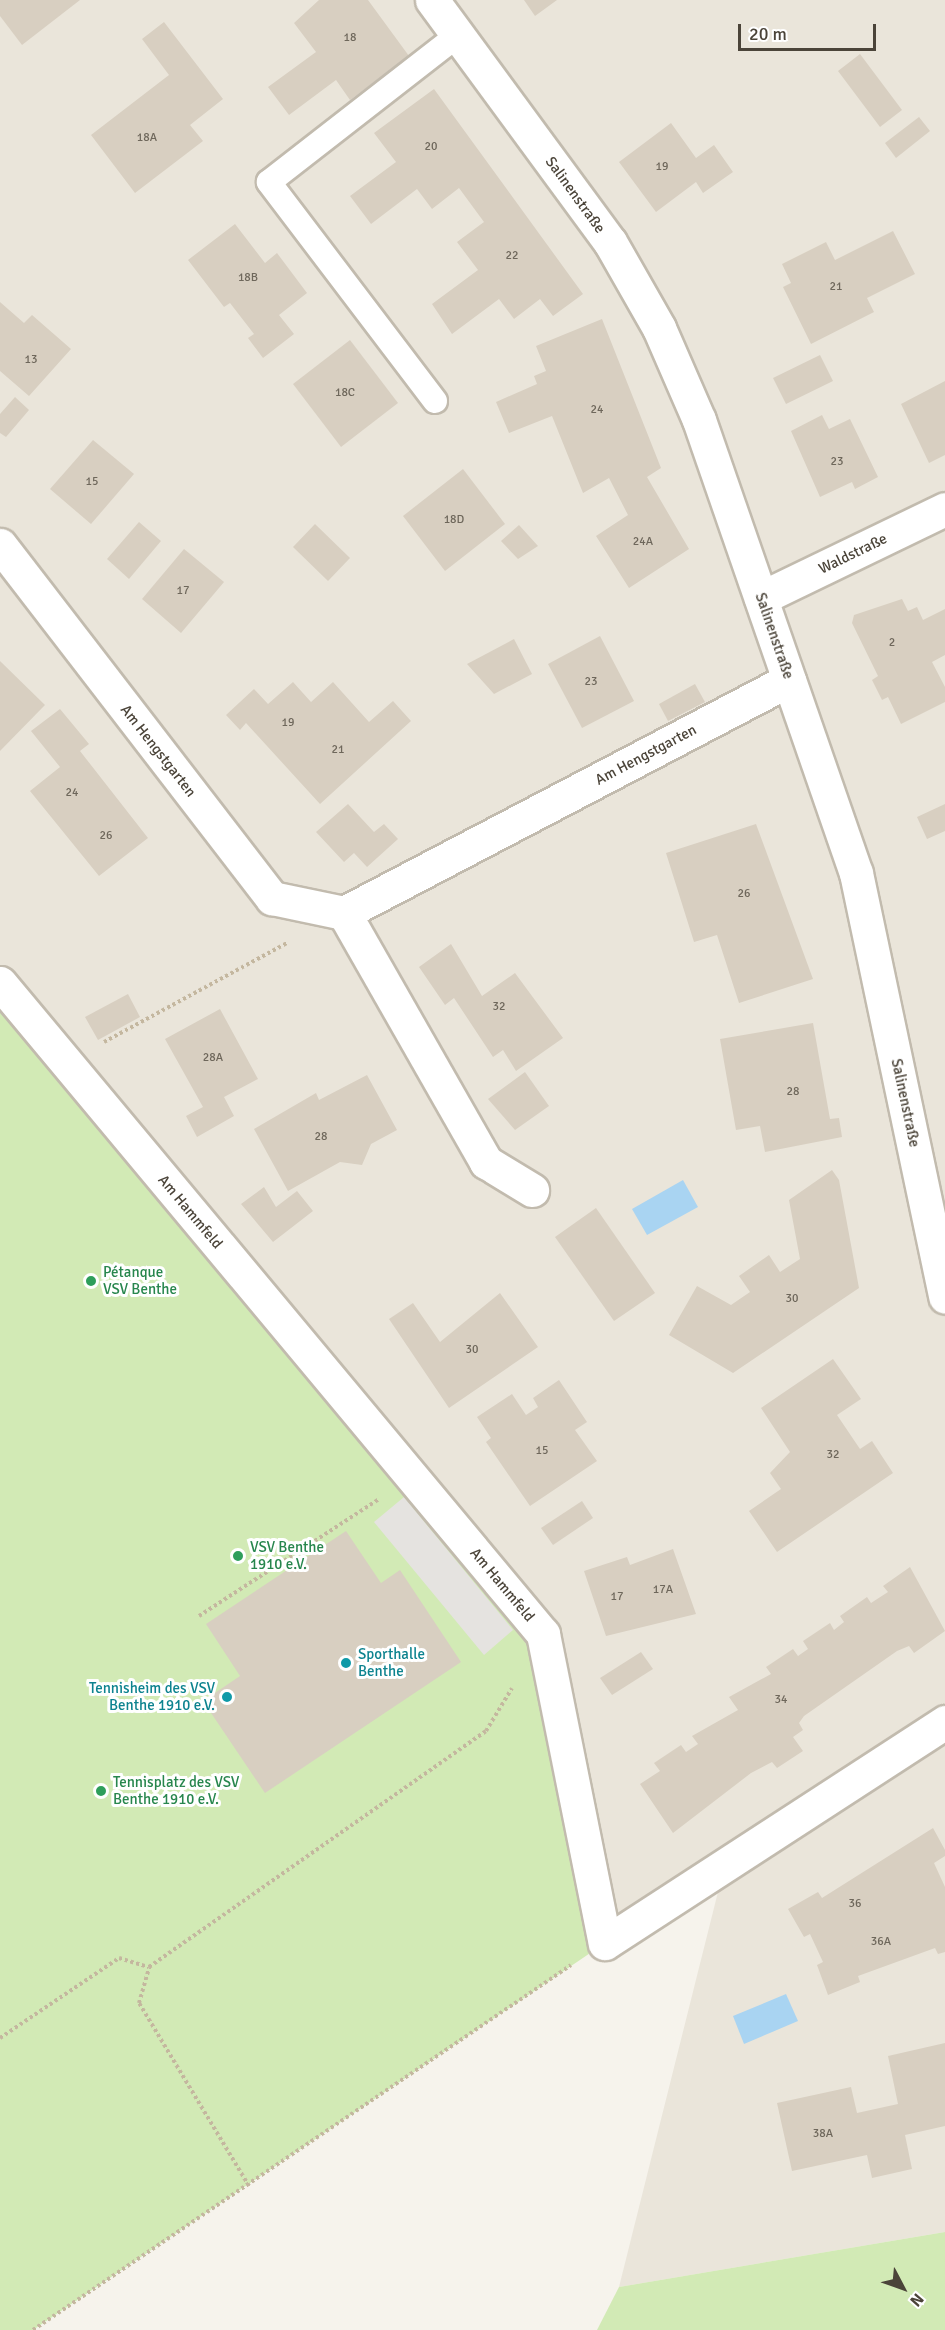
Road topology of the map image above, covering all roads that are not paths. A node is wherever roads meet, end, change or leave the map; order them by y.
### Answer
1 (432, 0) edge
2 (458, 35) junction
3 (435, 401) dead end
4 (945, 509) edge
5 (0, 545) edge
6 (761, 598) junction
7 (789, 680) junction
8 (344, 913) junction
9 (0, 983) edge
10 (532, 1190) dead end
11 (945, 1297) edge
12 (945, 1722) edge

1 - 2 street, Salinenstraße
2 - 3 lane
2 - 6 street, Salinenstraße
4 - 6 street, Waldstraße
5 - 8 street, Am Hengstgarten
6 - 7 street, Salinenstraße
7 - 8 street, Am Hengstgarten
7 - 11 street, Salinenstraße
8 - 10 street
9 - 12 street, Am Hammfeld

